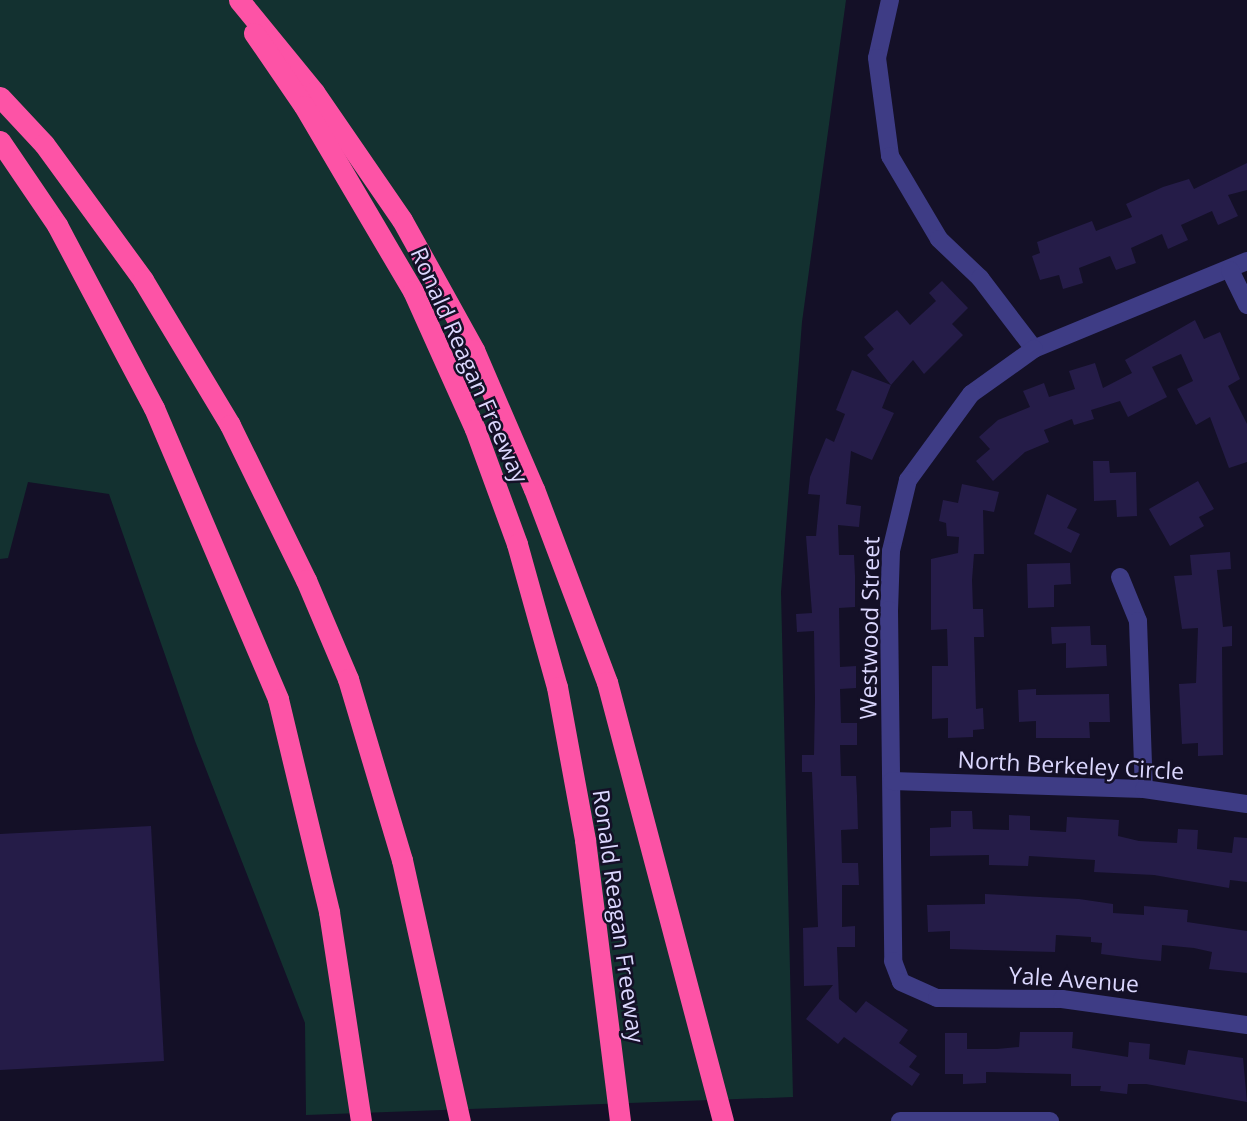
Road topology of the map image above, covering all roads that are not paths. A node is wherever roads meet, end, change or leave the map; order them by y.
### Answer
1 (231, 0) edge
2 (239, 0) edge
3 (890, 0) edge
4 (0, 97) edge
5 (0, 141) edge
6 (1247, 261) edge
7 (1230, 270) junction
8 (1247, 305) edge
9 (1034, 349) junction
10 (1120, 577) dead end
11 (892, 781) junction
12 (1144, 789) junction
13 (1247, 804) edge
14 (901, 982) joint
15 (1247, 1025) edge
16 (361, 1121) edge
17 (460, 1121) edge
18 (620, 1121) edge
19 (723, 1121) edge
20 (900, 1121) edge
21 (1050, 1121) edge

1 - 18 highway, Ronald Reagan Freeway
2 - 19 highway
3 - 9 street
4 - 17 highway
5 - 16 highway
6 - 7 street, Westwood Street
7 - 8 street
7 - 9 street, Westwood Street
9 - 11 street, Westwood Street
10 - 12 street
11 - 12 street, North Berkeley Circle
11 - 14 street, Westwood Street
12 - 13 street, North Berkeley Circle
14 - 15 street, Yale Avenue
20 - 21 street

